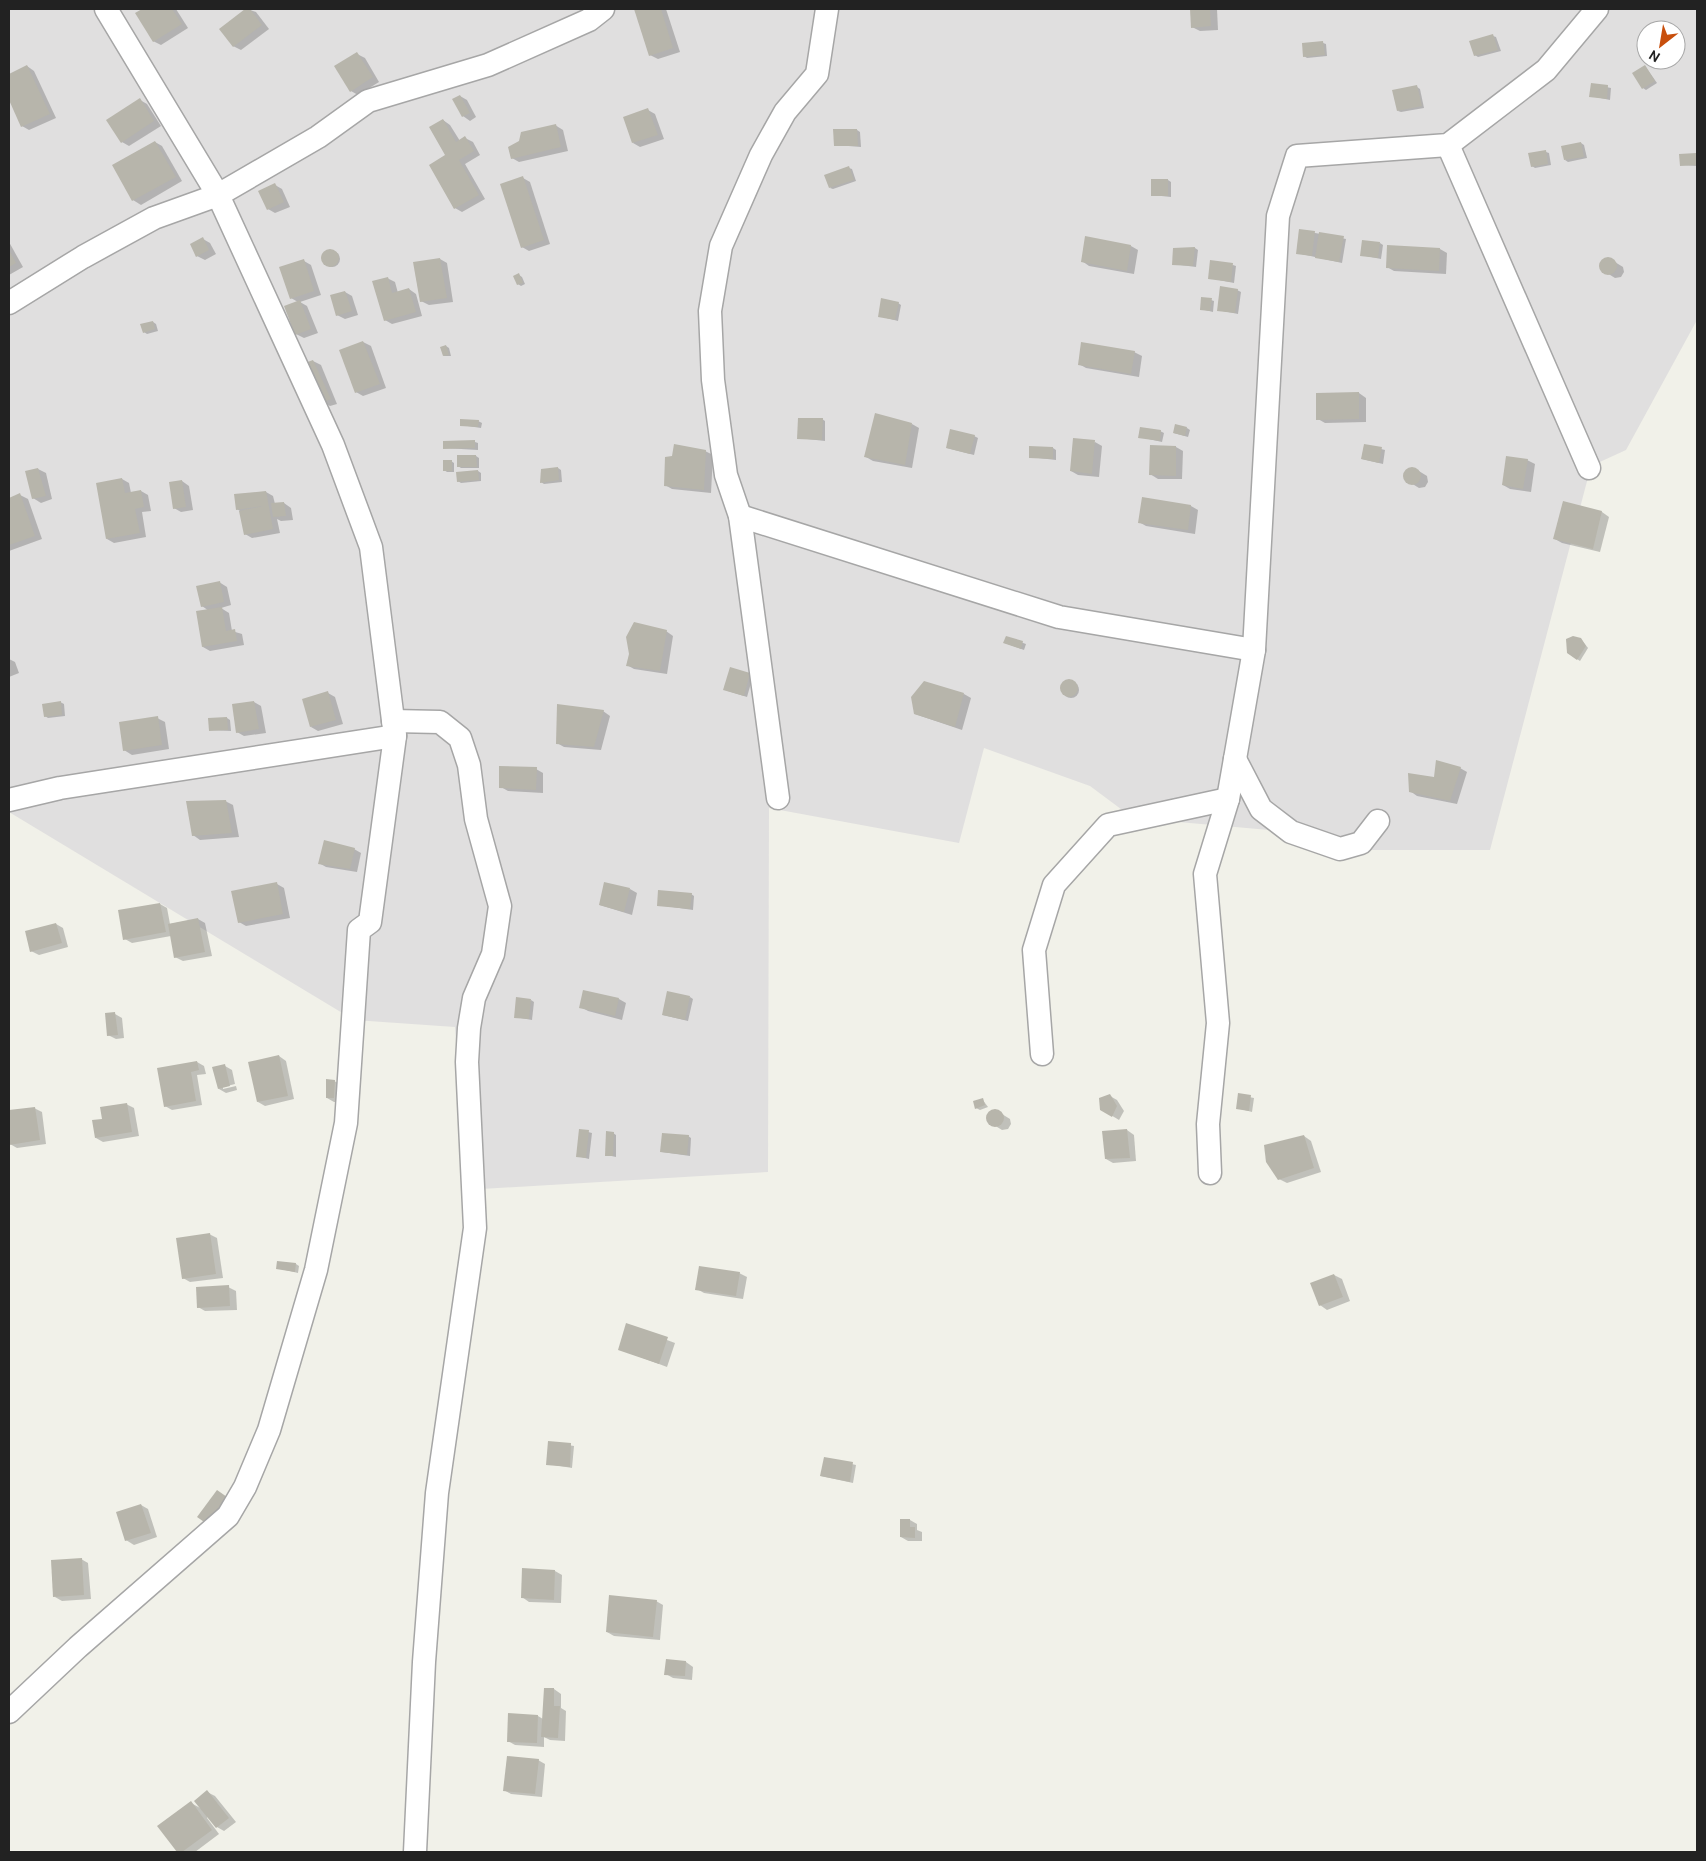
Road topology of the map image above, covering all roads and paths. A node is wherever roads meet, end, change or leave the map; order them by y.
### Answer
1 (106, 9) edge
2 (603, 9) edge
3 (826, 9) edge
4 (1597, 9) edge
5 (1448, 144) junction
6 (218, 194) junction
7 (9, 303) edge
8 (1589, 468) dead end
9 (740, 516) junction
10 (1254, 650) junction
11 (394, 729) junction
12 (1235, 759) junction
13 (778, 798) dead end
14 (1228, 799) junction
15 (9, 800) edge
16 (1378, 820) dead end
17 (1042, 1054) dead end
18 (1210, 1173) dead end
19 (9, 1712) edge
20 (415, 1852) edge

1 - 6 street
2 - 6 street
3 - 9 street
4 - 5 street
5 - 8 street
5 - 10 street
6 - 7 street
6 - 11 street
9 - 10 street
9 - 13 street
10 - 12 street
11 - 15 street
11 - 19 street
11 - 20 street
12 - 14 street
12 - 16 street
14 - 17 street
14 - 18 street

